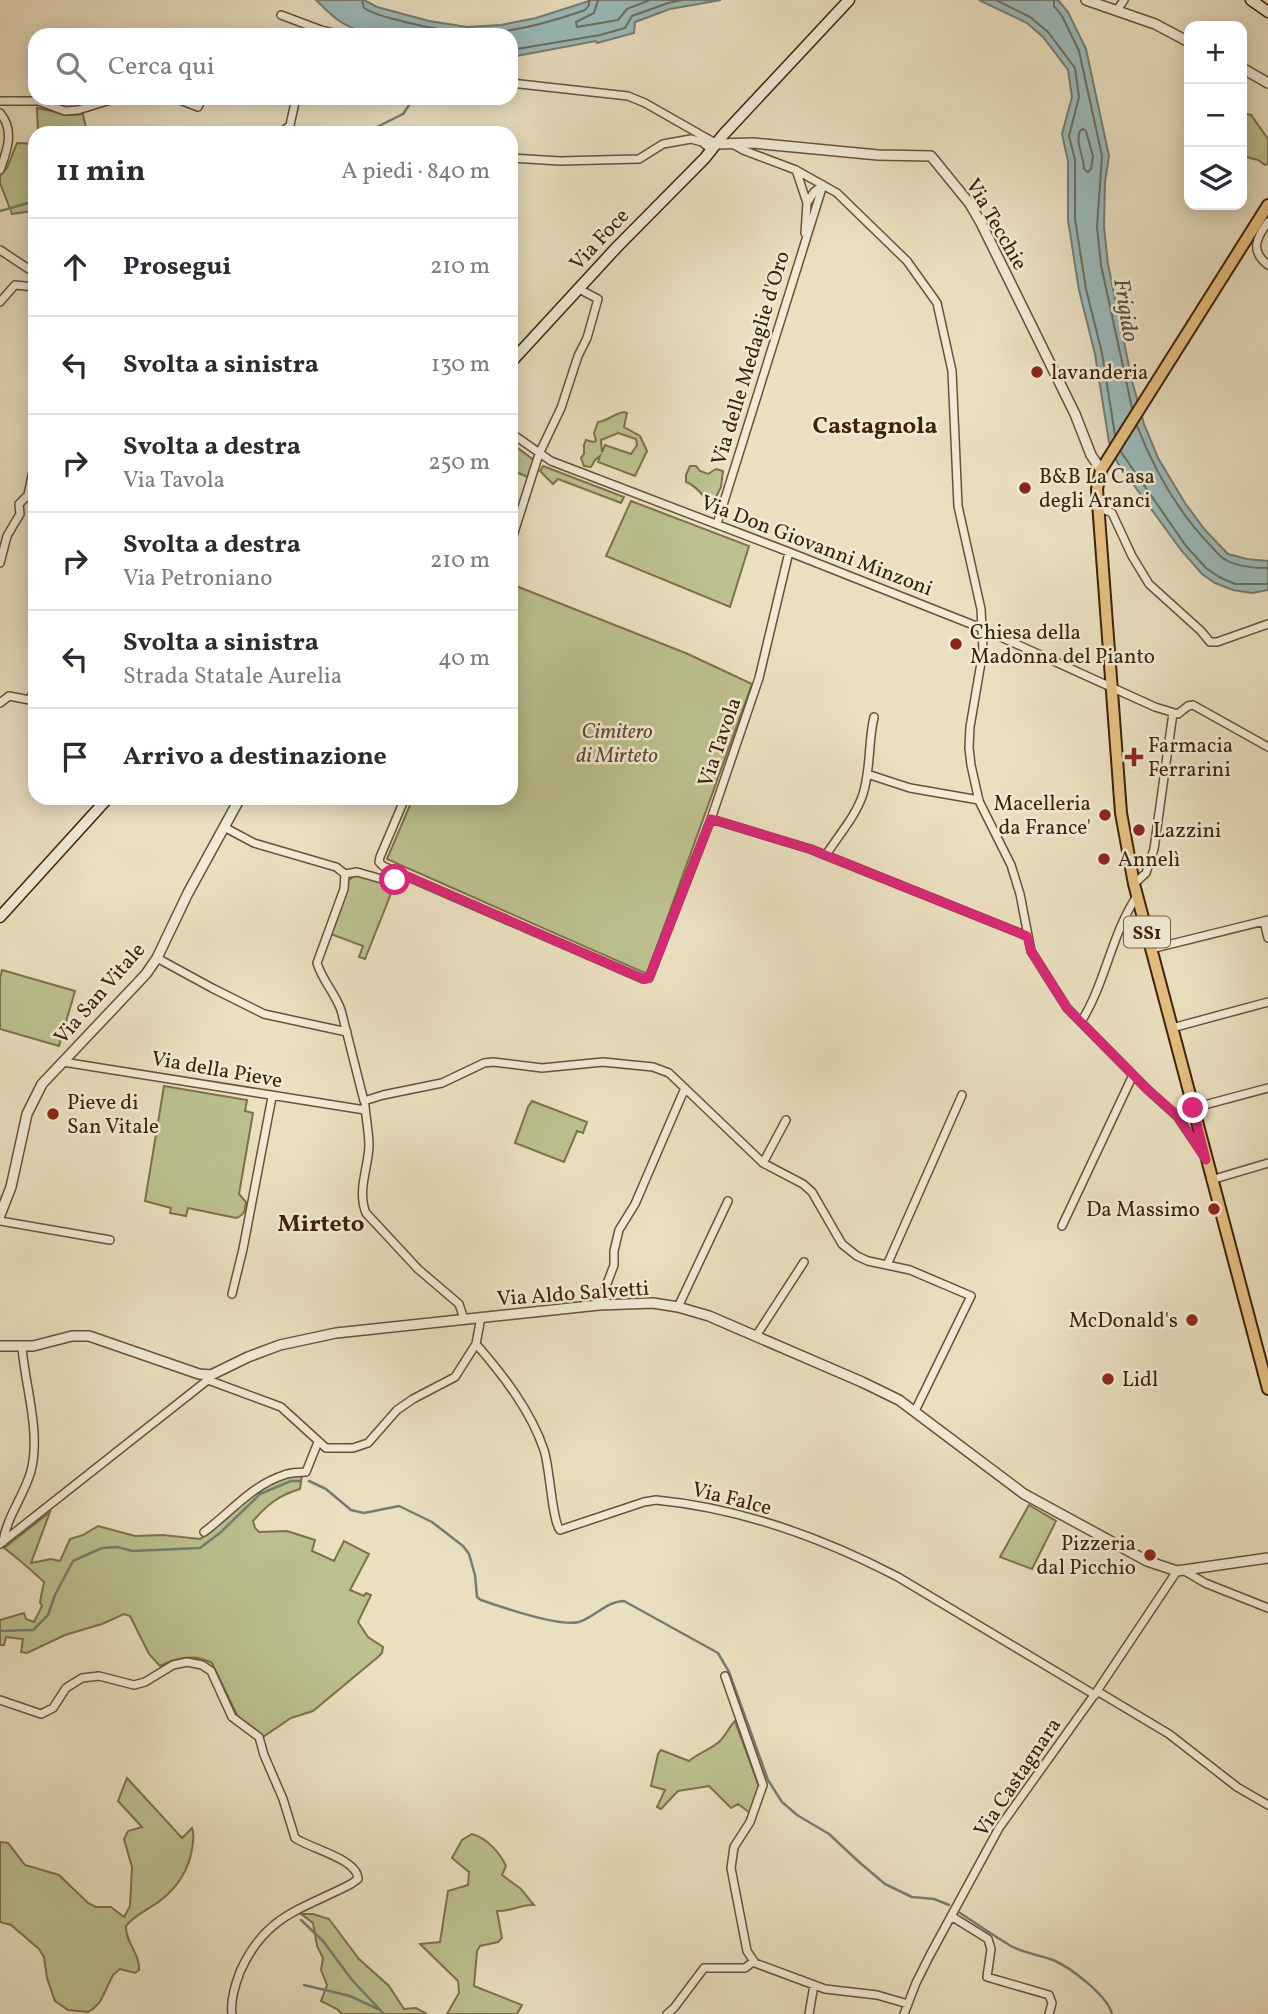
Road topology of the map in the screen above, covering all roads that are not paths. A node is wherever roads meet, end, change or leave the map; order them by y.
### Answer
1 (849, 0) edge
2 (1086, 0) edge
3 (1124, 0) edge
4 (1251, 0) edge
5 (1118, 10) junction
6 (1268, 12) edge
7 (281, 15) dead end
8 (316, 28) edge
9 (1184, 39) edge
10 (1247, 71) edge
11 (1268, 83) edge
12 (518, 84) edge
13 (0, 101) edge
14 (28, 101) edge
15 (49, 105) edge
16 (94, 105) edge
17 (294, 105) edge
18 (0, 113) edge
19 (289, 126) edge
20 (717, 143) junction
21 (734, 145) junction
22 (518, 158) edge
23 (0, 170) edge
24 (796, 170) junction
25 (823, 185) junction
26 (807, 203) junction
27 (1267, 206) edge
28 (1268, 222) edge
29 (804, 242) junction
30 (0, 250) edge
31 (1268, 265) edge
32 (28, 268) edge
33 (28, 286) edge
34 (579, 289) junction
35 (0, 302) edge
36 (518, 354) edge
37 (518, 438) edge
38 (539, 454) junction
39 (1103, 468) junction
40 (28, 495) edge
41 (1098, 507) junction
42 (518, 520) edge
43 (717, 524) junction
44 (789, 552) junction
45 (0, 564) edge
46 (1268, 624) edge
47 (981, 628) junction
48 (1112, 687) junction
49 (28, 699) edge
50 (0, 703) edge
51 (1173, 713) junction
52 (874, 717) dead end
53 (1268, 747) edge
54 (867, 774) junction
55 (979, 800) junction
56 (102, 805) edge
57 (236, 805) edge
58 (402, 805) edge
59 (711, 819) junction
60 (224, 827) junction
61 (826, 855) junction
62 (398, 872) junction
63 (345, 874) junction
64 (1136, 890) junction
65 (0, 917) edge
66 (1266, 920) edge
67 (1027, 936) junction
68 (1268, 938) edge
69 (1151, 949) junction
70 (157, 958) junction
71 (1268, 1002) edge
72 (1081, 1022) junction
73 (1172, 1028) junction
74 (347, 1032) junction
75 (63, 1062) junction
76 (1133, 1075) junction
77 (685, 1088) junction
78 (1268, 1088) edge
79 (962, 1095) dead end
80 (272, 1097) junction
81 (365, 1106) junction
82 (1193, 1108) junction
83 (786, 1120) dead end
84 (1206, 1160) junction
85 (763, 1163) junction
86 (1268, 1163) edge
87 (1211, 1180) junction
88 (728, 1201) dead end
89 (0, 1215) edge
90 (0, 1221) edge
91 (1062, 1226) dead end
92 (110, 1240) dead end
93 (804, 1262) dead end
94 (887, 1265) junction
95 (232, 1294) dead end
96 (599, 1305) junction
97 (678, 1307) junction
98 (481, 1317) junction
99 (464, 1319) junction
100 (756, 1336) junction
101 (476, 1344) junction
102 (0, 1346) edge
103 (22, 1347) junction
104 (210, 1378) junction
105 (1268, 1388) edge
106 (915, 1411) junction
107 (318, 1442) junction
108 (204, 1532) dead end
109 (1, 1545) edge
110 (1266, 1559) edge
111 (1180, 1571) junction
112 (1268, 1608) edge
113 (725, 1676) dead end
114 (1096, 1693) junction
115 (0, 1700) edge
116 (1268, 1805) edge
117 (951, 1916) junction
118 (754, 1961) junction
119 (814, 1985) junction
120 (908, 2004) junction
121 (232, 2014) edge
122 (666, 2014) edge
123 (809, 2014) edge
124 (904, 2014) edge
125 (1049, 2014) edge

1 - 20 main road, Via Foce
2 - 5 street
3 - 5 street
4 - 6 main road
5 - 9 street
7 - 8 street
10 - 11 street
12 - 20 street
13 - 14 street
15 - 16 street
17 - 19 street
18 - 23 street
20 - 21 street, Via Tecchie
20 - 22 street
20 - 34 main road, Via Foce
21 - 24 street
21 - 39 street, Via Tecchie
24 - 25 street
24 - 26 street, Via delle Medaglie d'Oro
25 - 26 street
25 - 29 street, Via delle Medaglie d'Oro
25 - 47 street
26 - 29 street, Via delle Medaglie d'Oro
27 - 39 main road
28 - 31 street
29 - 43 street, Via delle Medaglie d'Oro
30 - 32 street
33 - 35 street
34 - 36 main road, Via Foce
34 - 38 street
37 - 38 street, Via Don Giovanni Minzoni
38 - 42 street
38 - 43 street, Via Don Giovanni Minzoni
39 - 41 main road, SS1
40 - 45 street
41 - 46 street
41 - 48 main road, SS1
43 - 44 street, Via Don Giovanni Minzoni
44 - 47 street, Via Don Giovanni Minzoni
44 - 59 street, Via Tavola
47 - 48 street, Via Don Giovanni Minzoni
47 - 55 street
48 - 51 street, Via Don Giovanni Minzoni
48 - 64 main road, SS1
49 - 50 street
51 - 53 street
51 - 64 street
52 - 54 street
54 - 55 street
54 - 61 street
55 - 67 street
56 - 65 main road
57 - 60 street, Via San Vitale
58 - 62 street
59 - 61 street, Via Tavola
59 - 62 street
60 - 63 street
60 - 70 street, Via San Vitale
61 - 67 street, Via Tavola
62 - 63 street
63 - 74 street
64 - 69 main road, SS1
64 - 72 street
66 - 68 street
66 - 69 street
67 - 72 street
69 - 73 main road, SS1
70 - 74 street
70 - 75 street, Via San Vitale
71 - 73 street
72 - 76 street
73 - 82 main road, SS1
74 - 81 street
75 - 80 street, Via della Pieve
75 - 89 street, Via San Vitale
76 - 84 street
76 - 91 street
77 - 81 street
77 - 85 street
77 - 96 street
78 - 82 street
79 - 94 street
80 - 81 street, Via della Pieve
80 - 95 street
81 - 99 street
82 - 84 main road, SS1
83 - 85 street
84 - 87 main road, SS1
85 - 94 street
86 - 87 street
87 - 105 main road, SS1
88 - 97 street
90 - 92 street
93 - 100 street
94 - 106 street
96 - 97 street, Via Aldo Salvetti
96 - 98 street, Via Aldo Salvetti
97 - 100 street, Via Aldo Salvetti
98 - 99 street, Via Aldo Salvetti
98 - 101 street
99 - 104 street, Via Aldo Salvetti
100 - 106 street, Via Aldo Salvetti
101 - 107 street
101 - 114 street, Via Falce
102 - 103 street
103 - 104 street
103 - 109 street
104 - 107 street
104 - 109 street
106 - 111 street, Via Aldo Salvetti
107 - 108 street
110 - 111 street, Via Aldo Salvetti
111 - 112 street
111 - 114 street, Via Castagnara
113 - 118 street
114 - 116 street
114 - 117 street, Via Castagnara
115 - 121 street
117 - 120 street, Via Castagnara
117 - 125 street
118 - 119 street
118 - 122 street
119 - 120 street
119 - 123 street
120 - 124 street, Via Castagnara

